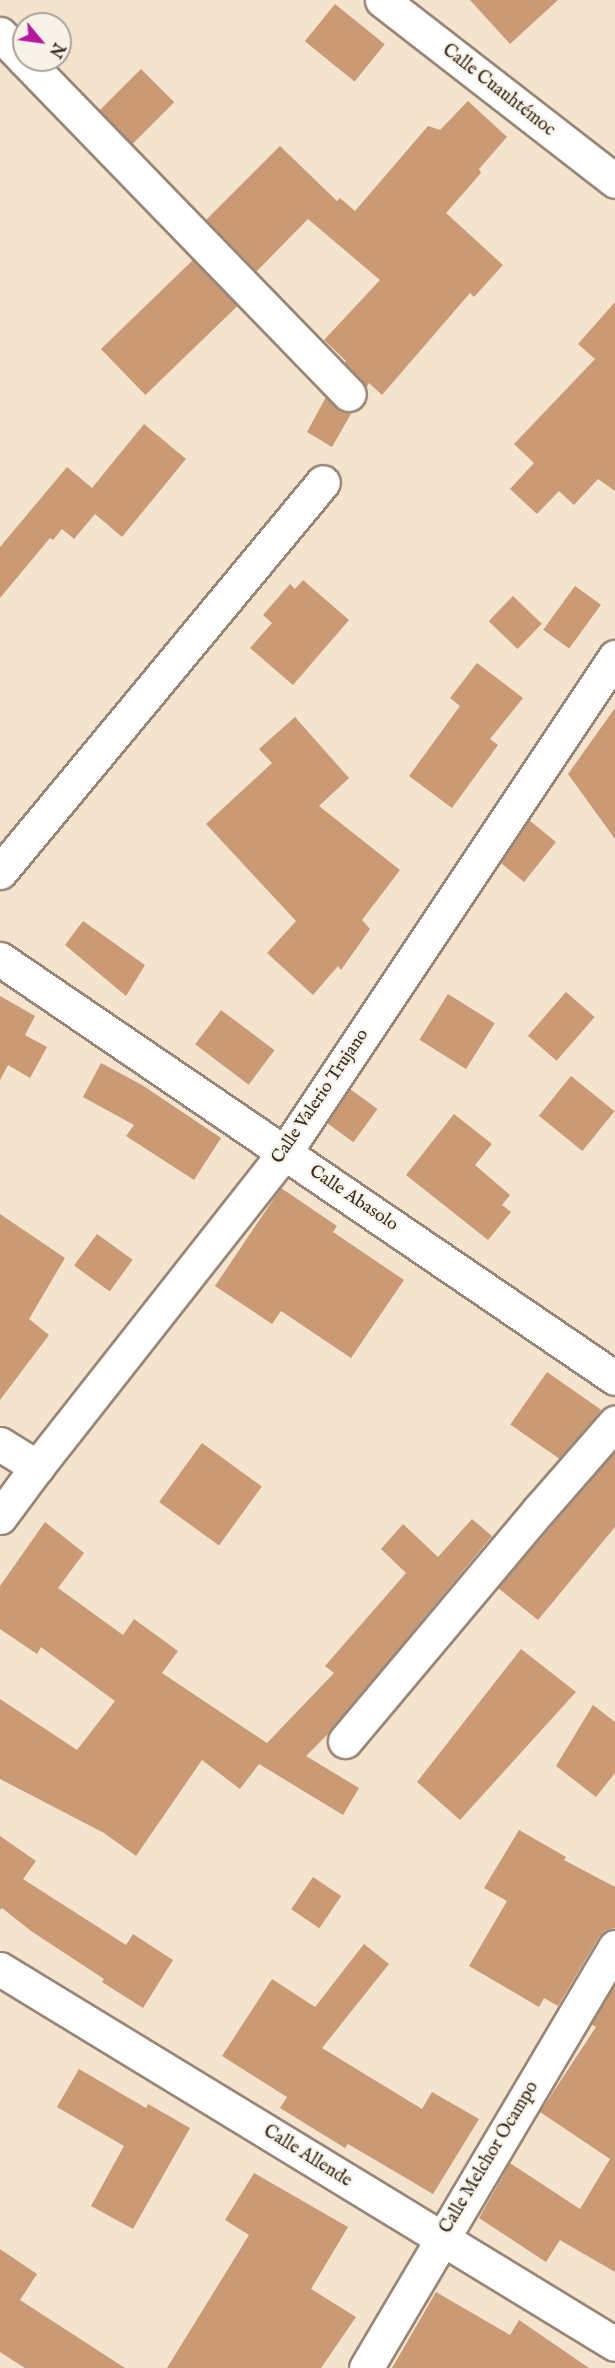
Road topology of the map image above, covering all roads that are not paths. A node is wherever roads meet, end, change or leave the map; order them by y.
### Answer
1 (382, 0) edge
2 (0, 34) edge
3 (12, 46) edge
4 (38, 72) edge
5 (615, 181) edge
6 (349, 394) dead end
7 (323, 482) dead end
8 (615, 657) edge
9 (0, 872) edge
10 (0, 960) edge
11 (285, 1152) junction
12 (615, 1378) edge
13 (615, 1423) edge
14 (0, 1444) edge
15 (37, 1467) junction
16 (0, 1517) edge
17 (345, 1741) dead end
18 (615, 1947) edge
19 (0, 1969) edge
20 (442, 2240) junction
21 (615, 2343) edge
22 (366, 2368) edge

1 - 5 street, Calle Cuauhtémoc
2 - 3 street
4 - 6 street
7 - 9 street
8 - 11 street, Calle Valerio Trujano
10 - 11 street, Calle Abasolo
11 - 12 street, Calle Abasolo
11 - 15 street, Calle Valerio Trujano
13 - 17 street
14 - 15 street
15 - 16 street, Calle Valerio Trujano
18 - 20 street, Calle Melchor Ocampo
19 - 20 street, Calle Allende
20 - 21 street, Calle Allende
20 - 22 street, Calle Melchor Ocampo

